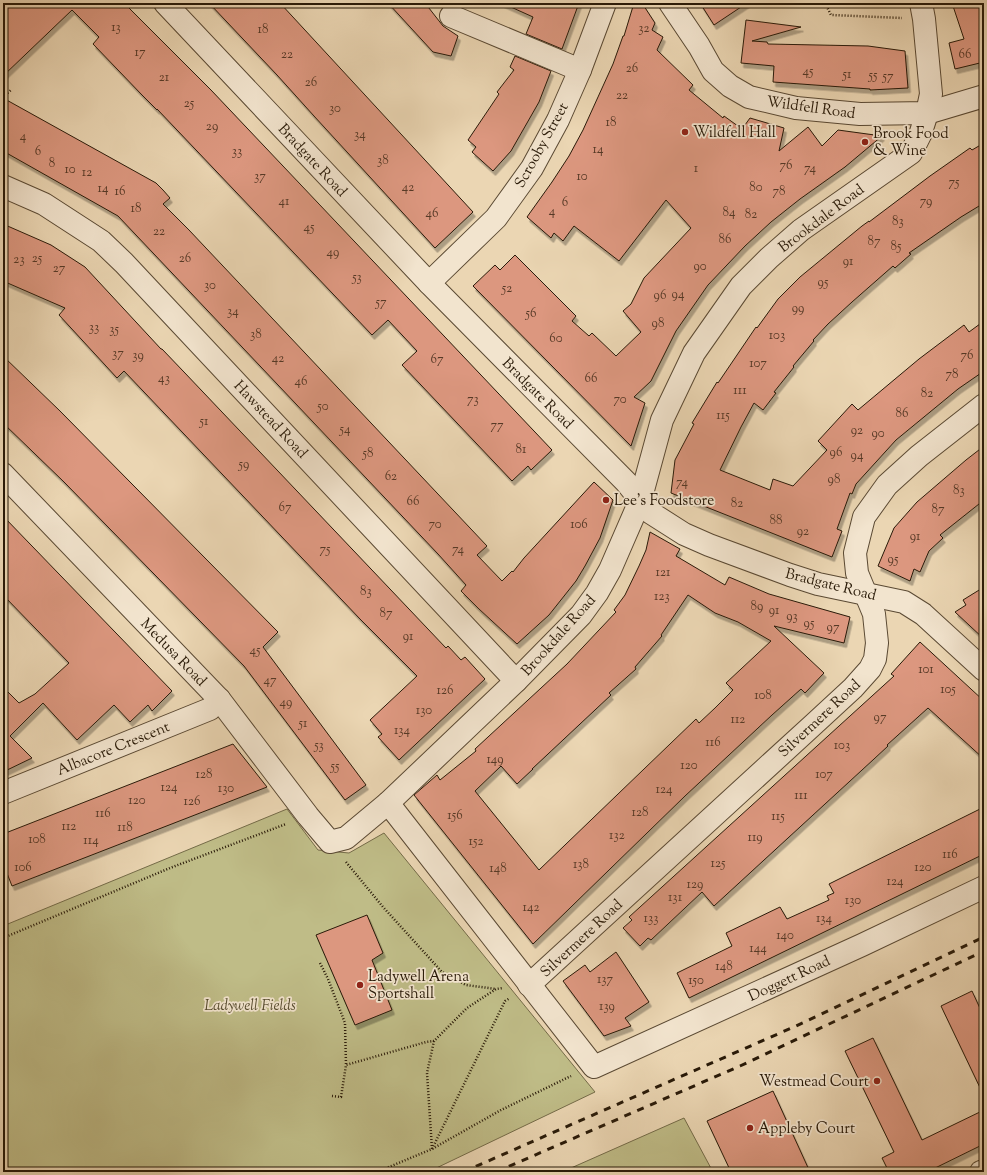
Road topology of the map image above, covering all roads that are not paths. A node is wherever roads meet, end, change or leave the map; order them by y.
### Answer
1 (165, 3) edge
2 (605, 3) edge
3 (670, 3) edge
4 (922, 11) edge
5 (452, 16) dead end
6 (580, 70) junction
7 (984, 96) edge
8 (927, 113) junction
9 (3, 186) edge
10 (429, 283) junction
11 (984, 405) edge
12 (3, 474) edge
13 (640, 501) junction
14 (865, 594) junction
15 (984, 669) edge
16 (516, 681) junction
17 (220, 699) junction
18 (3, 793) edge
19 (388, 804) junction
20 (330, 842) joint
21 (984, 887) edge
22 (530, 985) junction
23 (594, 1067) joint
24 (984, 1171) edge
25 (981, 1172) edge

1 - 10 street, Bradgate Road
2 - 6 street, Scrooby Street
3 - 8 street, Wildfell Road
4 - 8 street, Brookdale Road
5 - 6 street
6 - 10 street, Scrooby Street
7 - 8 street
8 - 13 street, Brookdale Road
9 - 16 street, Hawstead Road
10 - 13 street, Bradgate Road
11 - 14 street, Silvermere Road
12 - 17 street, Medusa Road
13 - 14 street, Bradgate Road
13 - 16 street, Brookdale Road
14 - 15 street, Bradgate Road
14 - 22 street, Silvermere Road
16 - 19 street, Brookdale Road
17 - 18 street, Albacore Crescent
17 - 20 street, Medusa Road
19 - 20 street, Brookdale Road
19 - 22 street, Silvermere Road
21 - 23 street, Doggett Road
22 - 23 street, Silvermere Road
24 - 25 street

